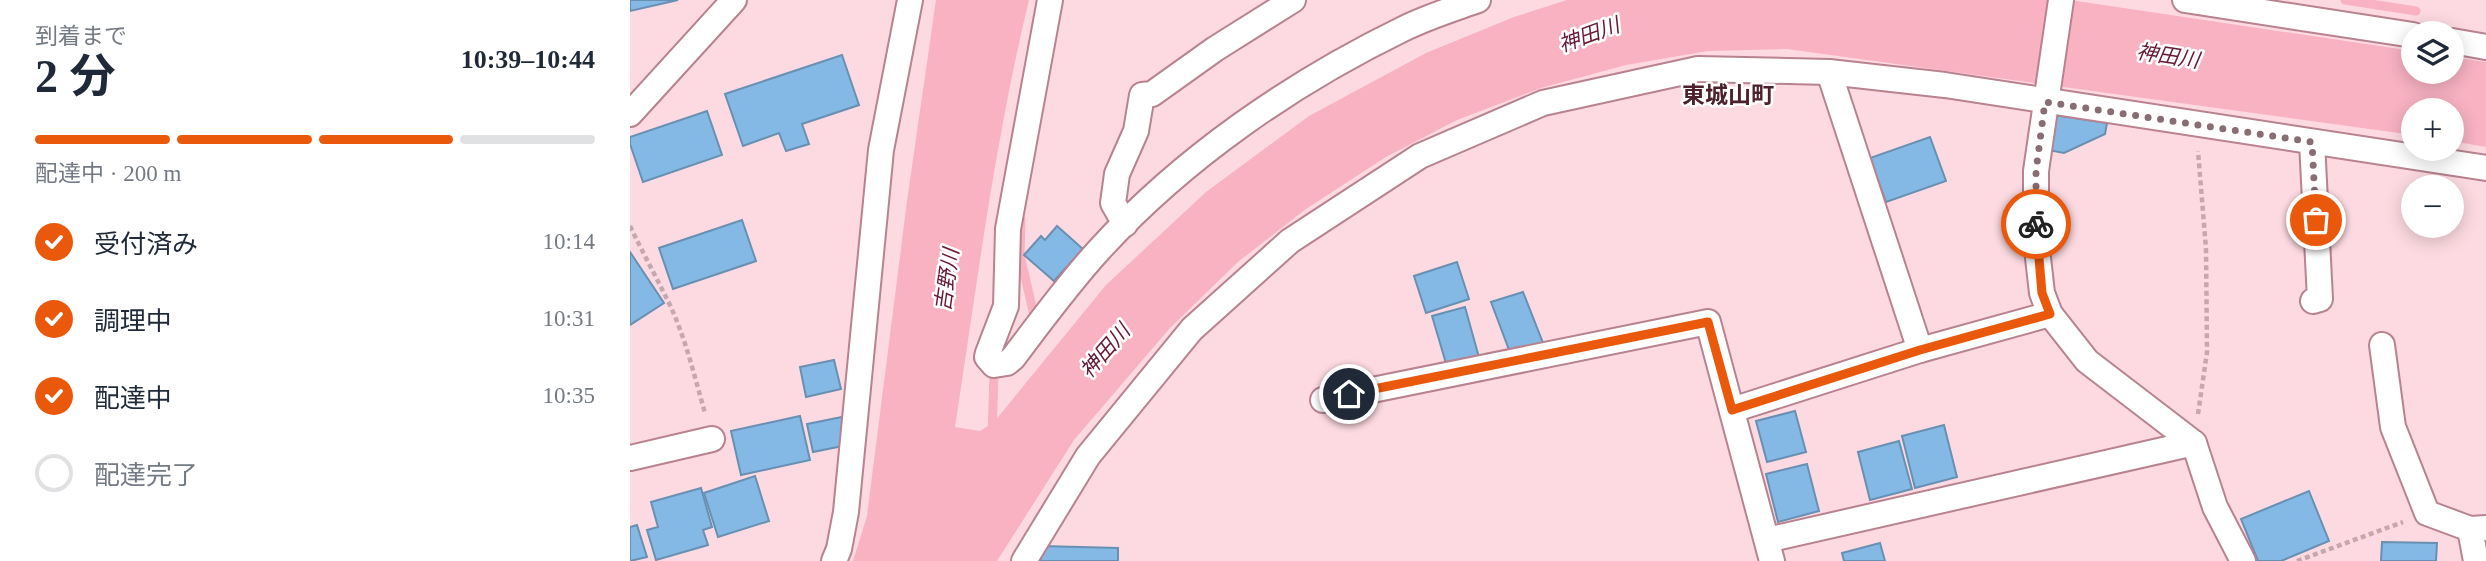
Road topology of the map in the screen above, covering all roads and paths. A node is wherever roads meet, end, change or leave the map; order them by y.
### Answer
1 (734, 0) edge
2 (910, 0) edge
3 (1050, 0) edge
4 (1293, 0) edge
5 (1478, 0) edge
6 (2061, 0) edge
7 (2185, 0) edge
8 (2401, 33) edge
9 (2464, 43) edge
10 (2486, 47) edge
11 (1829, 72) junction
12 (2046, 96) junction
13 (630, 114) edge
14 (2199, 126) junction
15 (2312, 142) junction
16 (2486, 168) edge
17 (1125, 224) junction
18 (630, 226) edge
19 (2313, 301) dead end
20 (2050, 314) junction
21 (2382, 345) dead end
22 (1920, 350) junction
23 (1323, 400) dead end
24 (1732, 410) junction
25 (712, 439) joint
26 (2194, 443) junction
27 (630, 458) edge
28 (2427, 513) junction
29 (2478, 528) edge
30 (1769, 550) edge
31 (834, 561) edge
32 (1024, 561) edge
33 (2242, 561) edge
34 (2297, 561) edge
35 (2476, 561) edge

1 - 13 street
2 - 31 street
3 - 17 street
4 - 17 street
5 - 17 street
6 - 12 street
7 - 8 street
9 - 10 street
11 - 12 street
11 - 22 street
11 - 32 street
12 - 14 street
12 - 20 street
14 - 15 street
14 - 26 path
15 - 16 street
15 - 19 street
18 - 25 path
20 - 22 street
20 - 26 street
21 - 28 street
22 - 24 street
23 - 24 street
24 - 30 street
25 - 27 street
26 - 30 street
26 - 33 street
28 - 29 street
28 - 34 path
29 - 35 street

